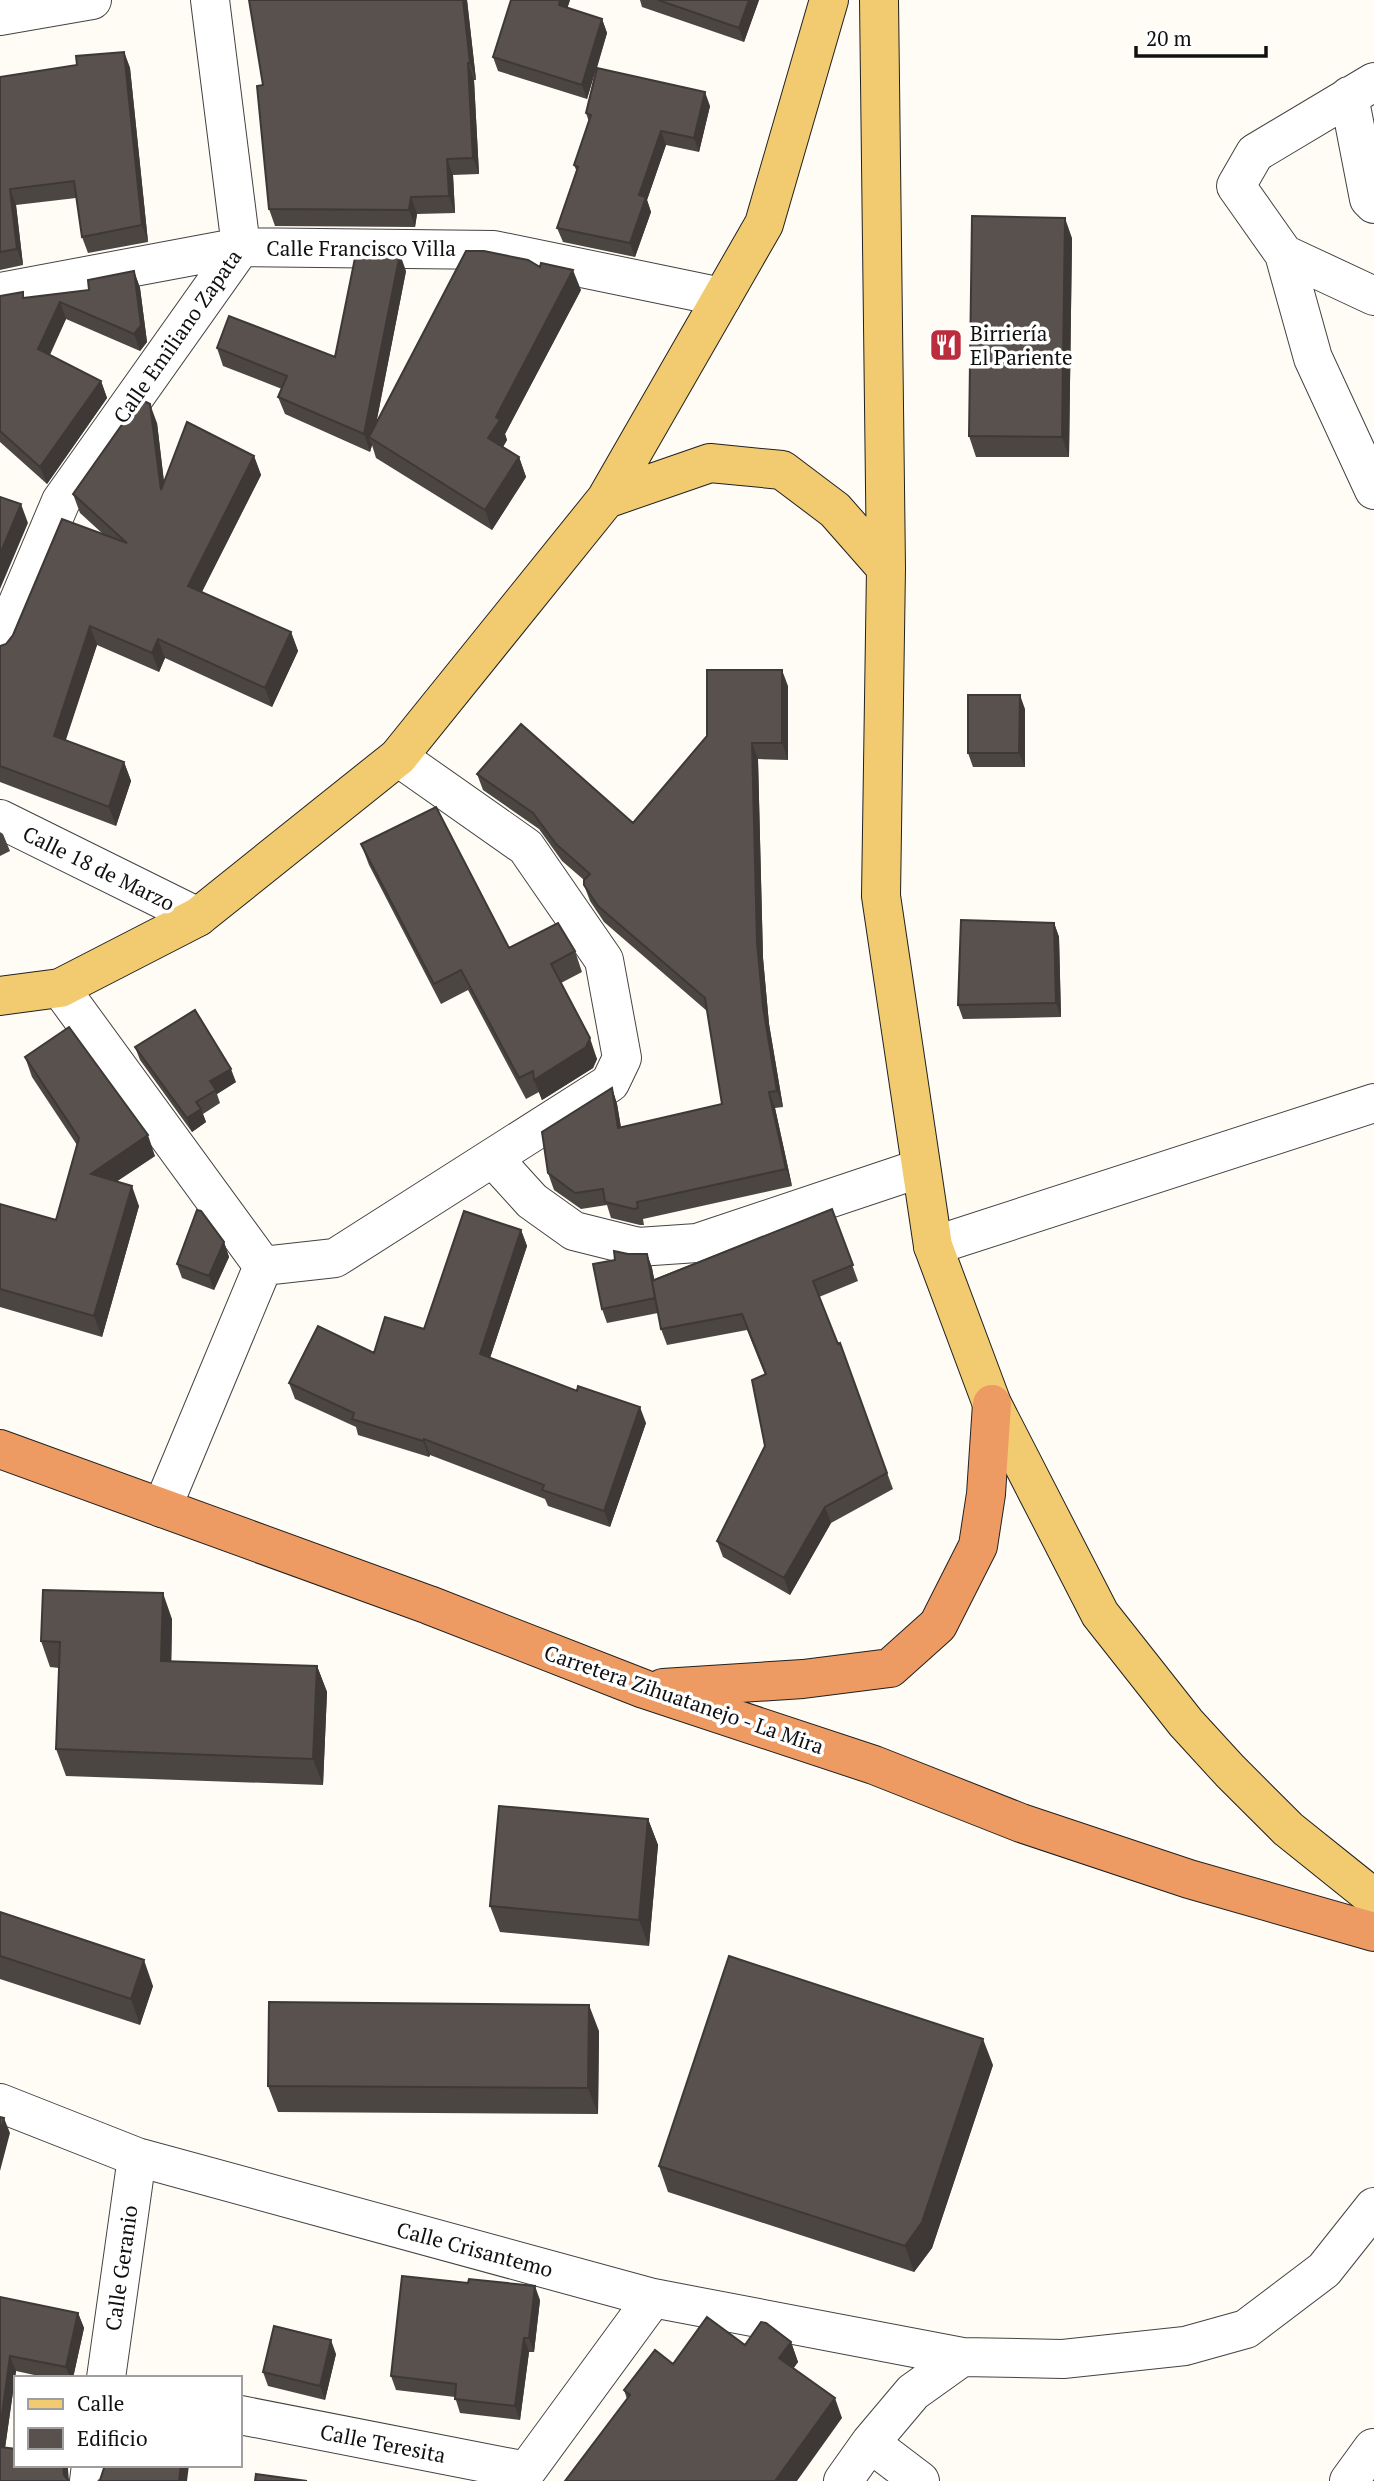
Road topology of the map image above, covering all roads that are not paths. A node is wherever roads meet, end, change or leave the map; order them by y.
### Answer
1 (92, 0) edge
2 (210, 0) edge
3 (829, 0) edge
4 (879, 0) edge
5 (0, 16) edge
6 (1362, 89) edge
7 (1374, 204) edge
8 (241, 247) junction
9 (1284, 254) junction
10 (0, 292) edge
11 (1374, 296) edge
12 (722, 297) junction
13 (1374, 490) edge
14 (606, 499) junction
15 (886, 568) junction
16 (0, 645) edge
17 (398, 757) junction
18 (0, 819) edge
19 (198, 917) junction
20 (60, 988) junction
21 (0, 996) edge
22 (1374, 1103) edge
23 (493, 1158) junction
24 (921, 1168) junction
25 (933, 1246) junction
26 (263, 1266) junction
27 (992, 1404) junction
28 (0, 1450) edge
29 (162, 1508) junction
30 (643, 1689) junction
31 (1374, 1898) edge
32 (1374, 1932) edge
33 (0, 2103) edge
34 (136, 2157) junction
35 (1374, 2207) edge
36 (653, 2298) junction
37 (962, 2357) junction
38 (106, 2376) edge
39 (242, 2415) edge
40 (870, 2443) junction
41 (1373, 2448) edge
42 (523, 2476) edge
43 (844, 2481) edge
44 (920, 2481) edge
45 (1349, 2481) edge

1 - 5 street
2 - 8 street, Calle Emiliano Zapata
3 - 12 main road
4 - 15 main road
6 - 7 street
6 - 9 street
8 - 10 street, Calle Francisco Villa
8 - 12 street, Calle Francisco Villa
8 - 16 street, Calle Emiliano Zapata
9 - 11 street
9 - 13 street
12 - 14 main road
14 - 15 main road
14 - 17 main road
15 - 24 main road
17 - 19 main road
17 - 23 street
18 - 19 street, Calle 18 de Marzo
19 - 20 main road
20 - 21 main road
20 - 26 street
22 - 25 street
23 - 24 street
23 - 26 street
24 - 25 main road
25 - 27 main road
26 - 29 street
27 - 30 highway
27 - 31 main road
28 - 29 highway, Carretera Zihuatanejo - La Mira
29 - 30 highway, Carretera Zihuatanejo - La Mira
30 - 32 highway, Carretera Zihuatanejo - La Mira
33 - 34 street, Calle Crisantemo
34 - 36 street, Calle Crisantemo
34 - 38 street, Calle Geranio
35 - 37 street, Calle Crisantemo
36 - 37 street, Calle Crisantemo
36 - 42 street
37 - 40 street
39 - 42 street, Calle Teresita
40 - 43 street
40 - 44 street
41 - 45 street

